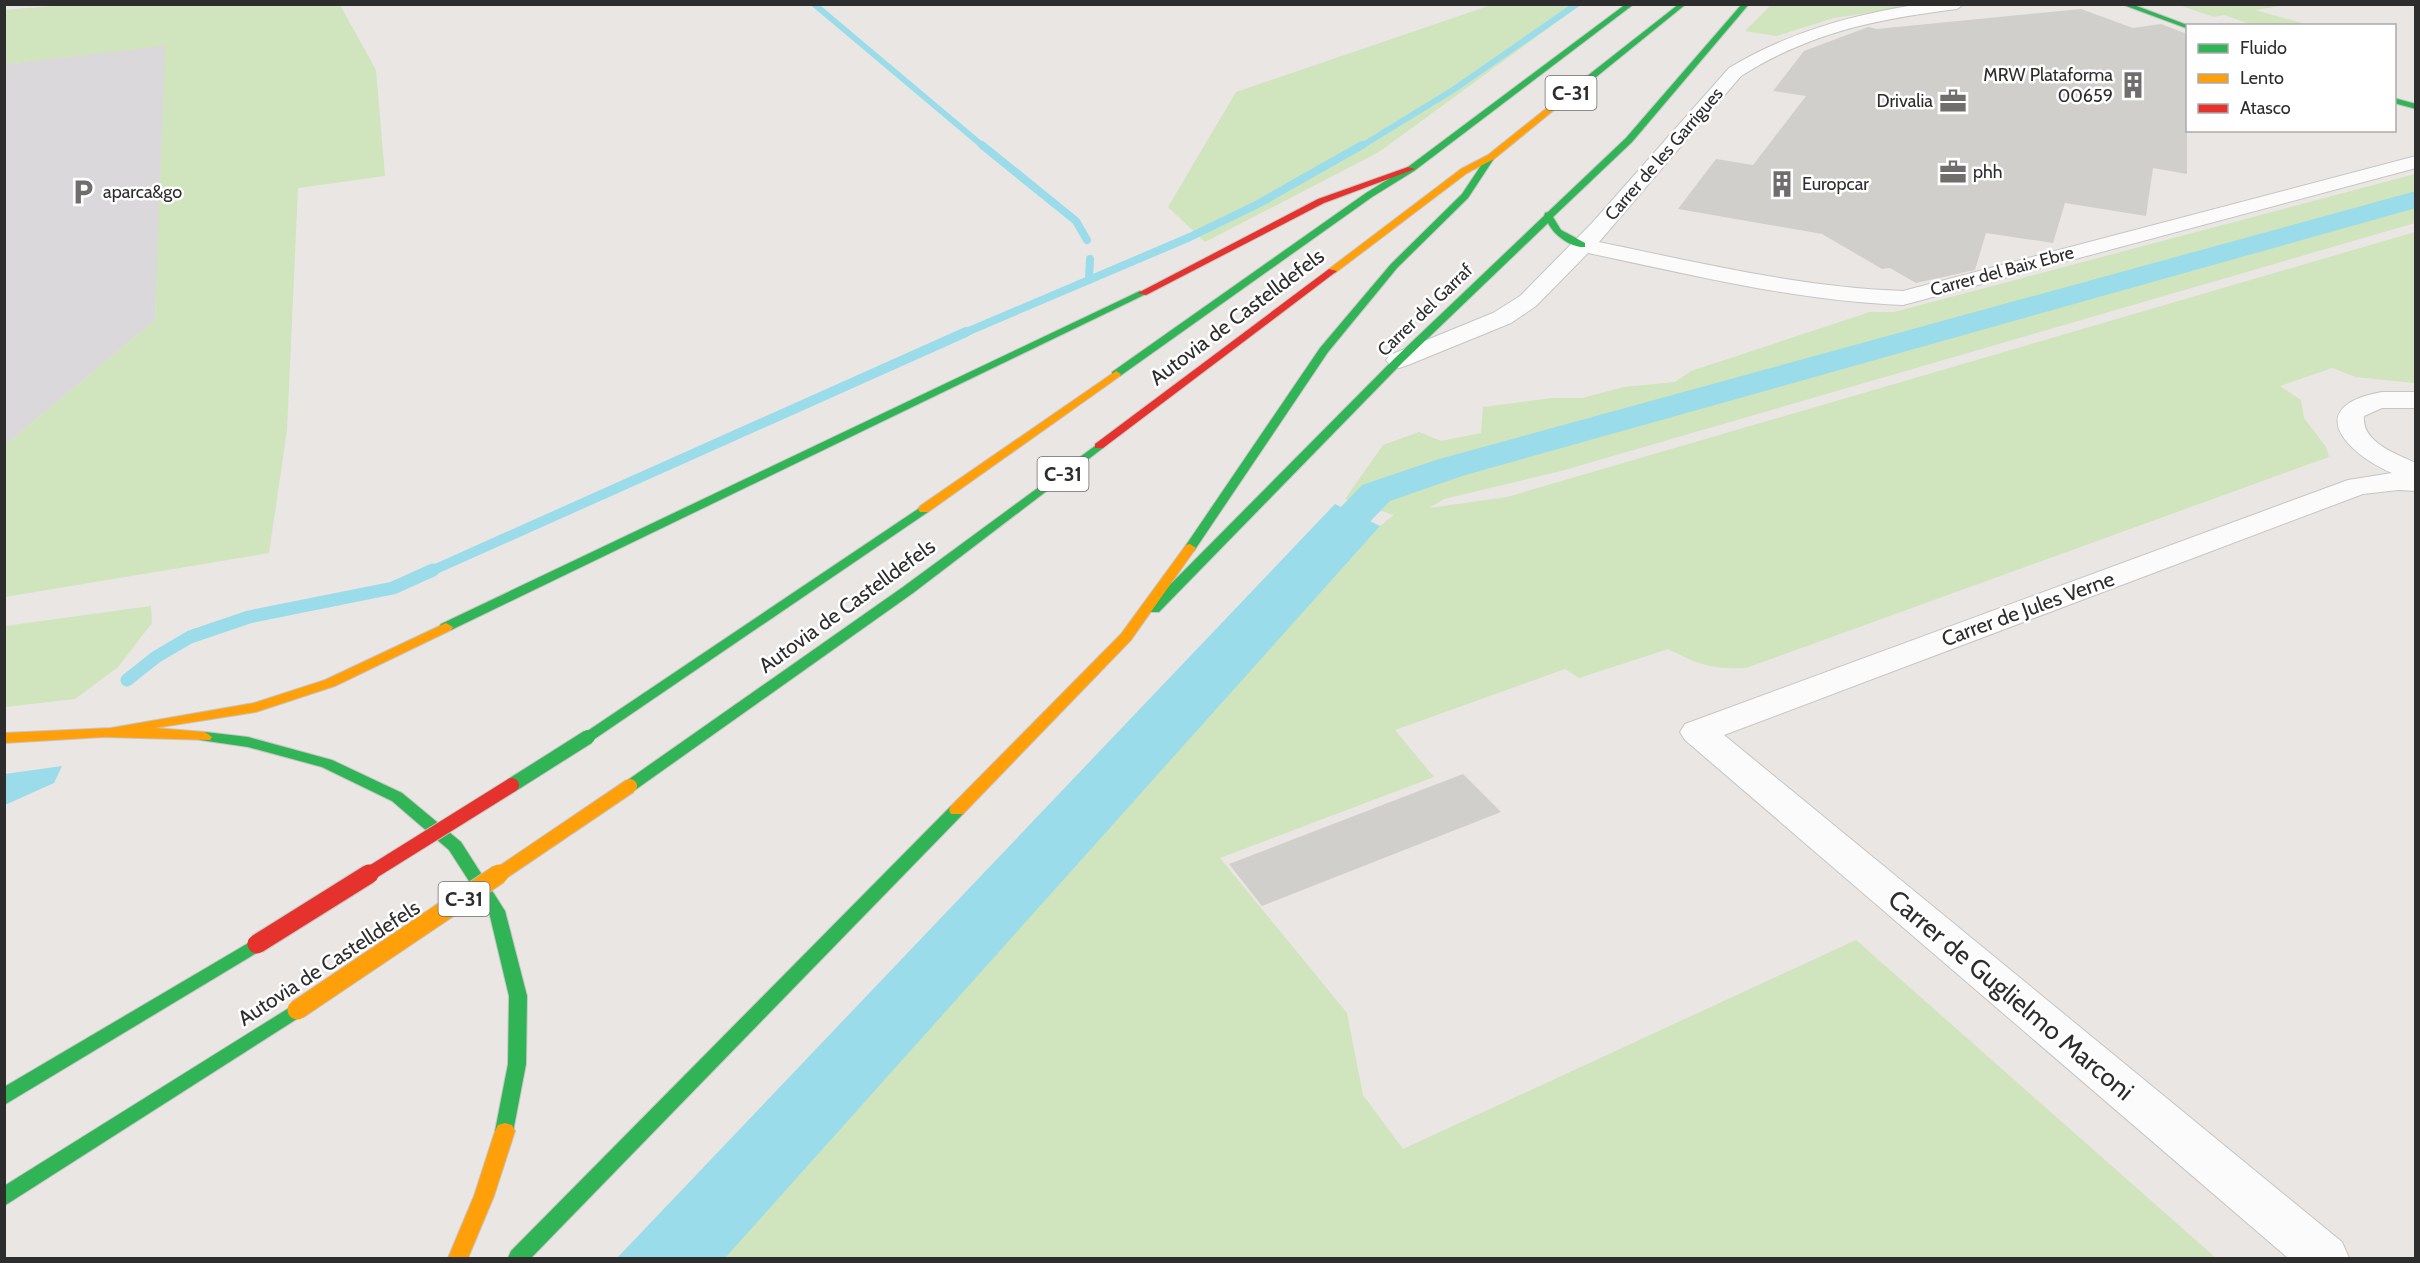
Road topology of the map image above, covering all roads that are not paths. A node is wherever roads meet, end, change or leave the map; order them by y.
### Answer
1 (1631, 4) edge
2 (1683, 4) edge
3 (1746, 4) edge
4 (1957, 4) edge
5 (2124, 4) edge
6 (2186, 27) edge
7 (2396, 101) edge
8 (2415, 107) edge
9 (1491, 157) junction
10 (2415, 162) edge
11 (1411, 169) junction
12 (1548, 215) junction
13 (1582, 245) junction
14 (1399, 360) junction
15 (2415, 400) edge
16 (2375, 453) junction
17 (2415, 473) edge
18 (2415, 482) edge
19 (2358, 486) junction
20 (1126, 638) junction
21 (117, 730) junction
22 (1698, 732) joint
23 (4, 738) edge
24 (4, 1096) edge
25 (4, 1197) edge
26 (458, 1258) edge
27 (518, 1258) edge
28 (2324, 1258) edge

1 - 11 main road, Autovia de Castelldefels / C-31
2 - 9 main road, Autovia de Castelldefels / C-31
3 - 12 main road, Carrer del Garraf
4 - 13 street, Carrer de les Garrigues
5 - 6 main road
7 - 8 main road
9 - 20 main road
9 - 25 main road, Autovia de Castelldefels / C-31, bridge
10 - 13 street, Carrer del Baix Ebre
11 - 21 main road
11 - 24 main road, Autovia de Castelldefels / C-31, bridge
12 - 13 main road
12 - 14 main road, Carrer del Garraf
13 - 14 street, Carrer de les Garrigues
14 - 20 main road, Carrer del Garraf
15 - 16 street
16 - 17 street
16 - 19 street
18 - 19 street, Carrer de Jules Verne
19 - 22 street, Carrer de Jules Verne
20 - 27 main road
21 - 23 main road
21 - 26 main road
22 - 28 street, Carrer de Guglielmo Marconi

